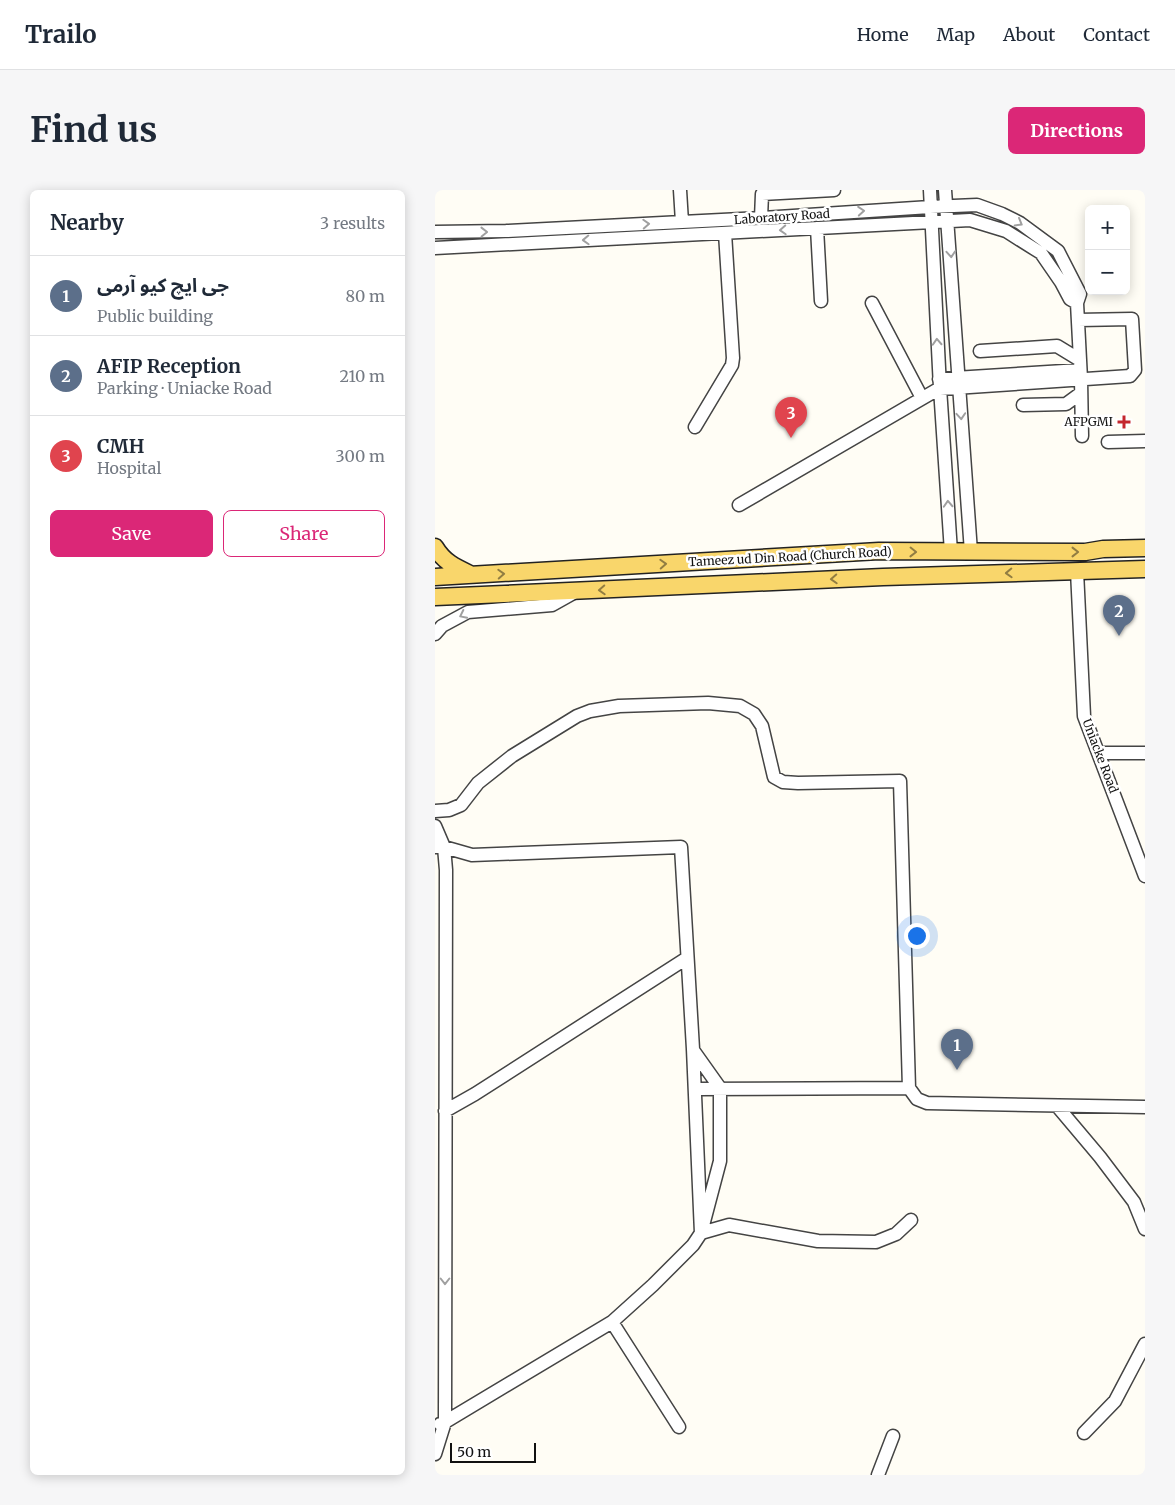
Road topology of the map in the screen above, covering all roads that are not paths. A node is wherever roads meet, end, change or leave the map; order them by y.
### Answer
1 (680, 190) edge
2 (835, 190) edge
3 (930, 190) edge
4 (945, 190) edge
5 (930, 206) junction
6 (946, 206) junction
7 (761, 218) junction
8 (949, 221) junction
9 (682, 222) junction
10 (931, 222) junction
11 (817, 228) junction
12 (435, 232) edge
13 (725, 233) junction
14 (435, 248) edge
15 (821, 301) dead end
16 (872, 303) dead end
17 (1077, 303) junction
18 (1077, 320) junction
19 (980, 351) dead end
20 (1080, 370) junction
21 (959, 383) junction
22 (940, 385) junction
23 (1081, 393) junction
24 (922, 398) junction
25 (1023, 405) dead end
26 (695, 427) dead end
27 (1082, 436) dead end
28 (1145, 441) edge
29 (1108, 442) dead end
30 (739, 505) dead end
31 (435, 547) edge
32 (1145, 548) edge
33 (879, 552) junction
34 (951, 552) junction
35 (971, 552) junction
36 (1145, 570) edge
37 (1077, 572) junction
38 (473, 575) junction
39 (435, 577) edge
40 (883, 577) junction
41 (577, 591) junction
42 (435, 598) edge
43 (435, 634) edge
44 (1098, 753) junction
45 (1145, 753) edge
46 (435, 811) edge
47 (435, 826) edge
48 (440, 847) edge
49 (1145, 876) edge
50 (687, 958) junction
51 (693, 1049) junction
52 (720, 1088) junction
53 (909, 1088) junction
54 (695, 1089) junction
55 (1057, 1106) junction
56 (1145, 1107) edge
57 (445, 1111) junction
58 (911, 1220) dead end
59 (1145, 1229) edge
60 (701, 1233) junction
61 (445, 1252) junction
62 (612, 1322) junction
63 (1145, 1344) edge
64 (440, 1423) edge
65 (679, 1427) dead end
66 (1084, 1433) dead end
67 (893, 1436) dead end
68 (435, 1454) edge
69 (878, 1475) edge

1 - 9 street
2 - 7 street
3 - 5 street
4 - 6 street
5 - 6 street, Laboratory Road
7 -> 5 street, Laboratory Road
5 - 10 street
6 - 8 street
6 -> 17 street, Laboratory Road
7 - 9 street, Laboratory Road
8 - 10 street, Laboratory Road
8 - 17 street, Laboratory Road
8 -> 21 street
12 -> 9 street, Laboratory Road
10 - 11 street, Laboratory Road
22 -> 10 street
11 -> 13 street, Laboratory Road
11 - 15 street
13 -> 14 street, Laboratory Road
13 - 26 street
16 - 24 street
17 - 18 street, Laboratory Road
18 - 20 street, Laboratory Road
18 - 20 street
19 - 20 street
20 - 21 street
20 - 23 street, Laboratory Road
21 - 22 street
21 -> 35 street
22 - 24 street
34 -> 22 street
23 - 25 street
23 - 27 street, Laboratory Road
24 - 30 street
28 - 29 street
31 - 38 main road
35 -> 32 main road, Tameez ud Din Road (Church Road)
33 -> 34 main road, Tameez ud Din Road (Church Road)
38 -> 33 main road, Tameez ud Din Road (Church Road)
33 - 40 main road
34 - 35 main road, Tameez ud Din Road (Church Road)
36 - 37 main road, Tameez ud Din Road (Church Road)
37 -> 40 main road, Tameez ud Din Road (Church Road)
37 - 44 street, Uniacke Road
38 - 39 main road, Tameez ud Din Road (Church Road)
40 -> 41 main road, Tameez ud Din Road (Church Road)
41 - 42 main road, Tameez ud Din Road (Church Road)
41 -> 43 street
44 - 45 street
44 - 49 street, Uniacke Road
46 - 53 street
47 - 48 street
48 - 50 street
48 - 57 street
48 - 61 street
50 - 51 street
50 - 57 street
51 - 52 street
51 - 54 street
52 - 53 street
52 - 54 street
52 - 60 street
53 - 55 street
54 - 60 street
55 - 56 street
55 - 59 street
57 - 61 street
58 - 60 street
60 - 62 street
61 -> 64 street
62 - 64 street
62 - 65 street
63 - 66 street
64 - 68 street
67 - 69 street

